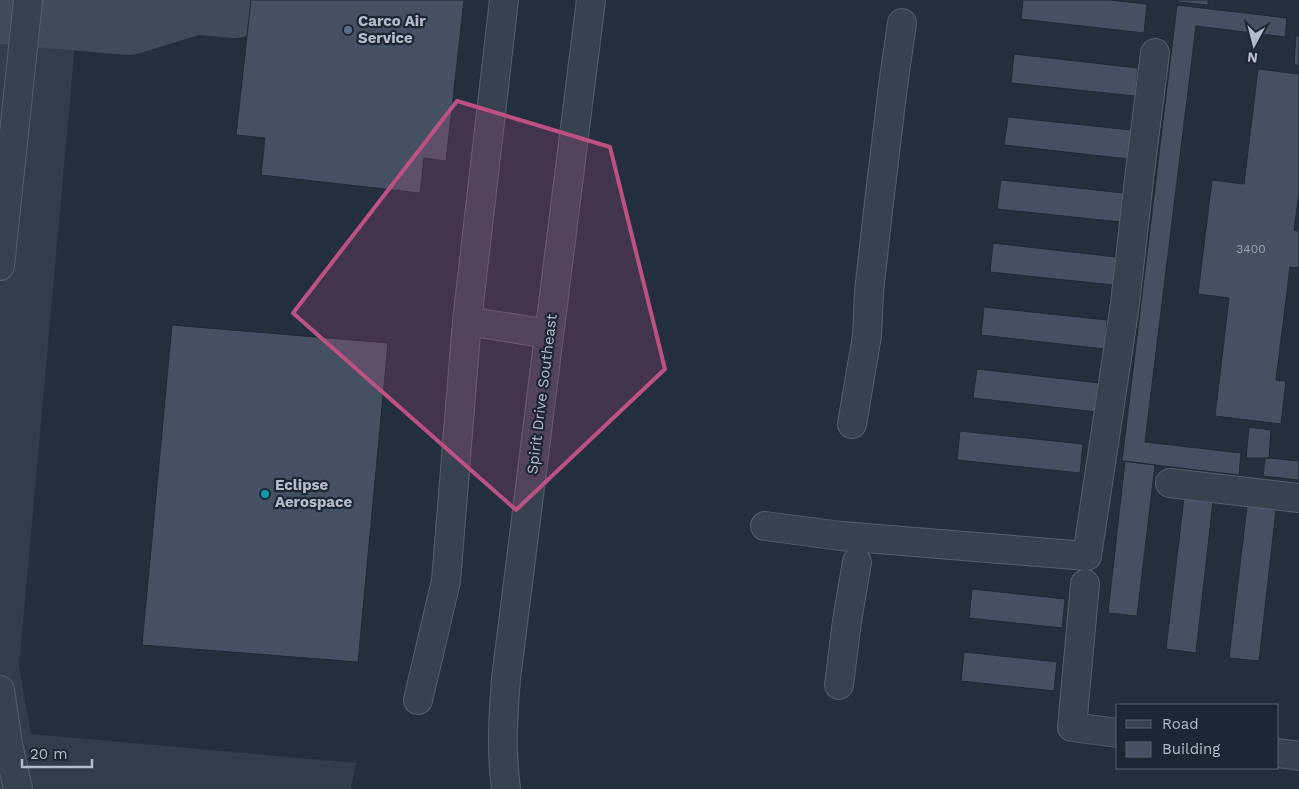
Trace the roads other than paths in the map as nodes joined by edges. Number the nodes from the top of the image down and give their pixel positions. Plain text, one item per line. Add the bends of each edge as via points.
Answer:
1 (28, 0) edge
2 (504, 0) edge
3 (591, 0) edge
4 (902, 23) dead end
5 (1155, 53) dead end
6 (0, 266) edge
7 (467, 321) junction
8 (549, 334) junction
9 (852, 424) dead end
10 (1170, 483) dead end
11 (1299, 498) edge
12 (766, 526) dead end
13 (857, 562) dead end
14 (1085, 584) dead end
15 (839, 685) dead end
16 (0, 690) edge
17 (418, 700) dead end
18 (1116, 734) edge
19 (18, 789) edge
20 (506, 789) edge

1 - 6 street
2 - 7 street
3 - 8 street, Spirit Drive Southeast
4 - 9 street via 892,86 867,336
5 - 12 street via 1125,304 1087,556 841,536
7 - 8 street
7 - 17 street via 446,581
8 - 20 street, Spirit Drive Southeast via 506,679 503,763
10 - 11 street
13 - 15 street
14 - 18 street via 1072,727
16 - 19 street

